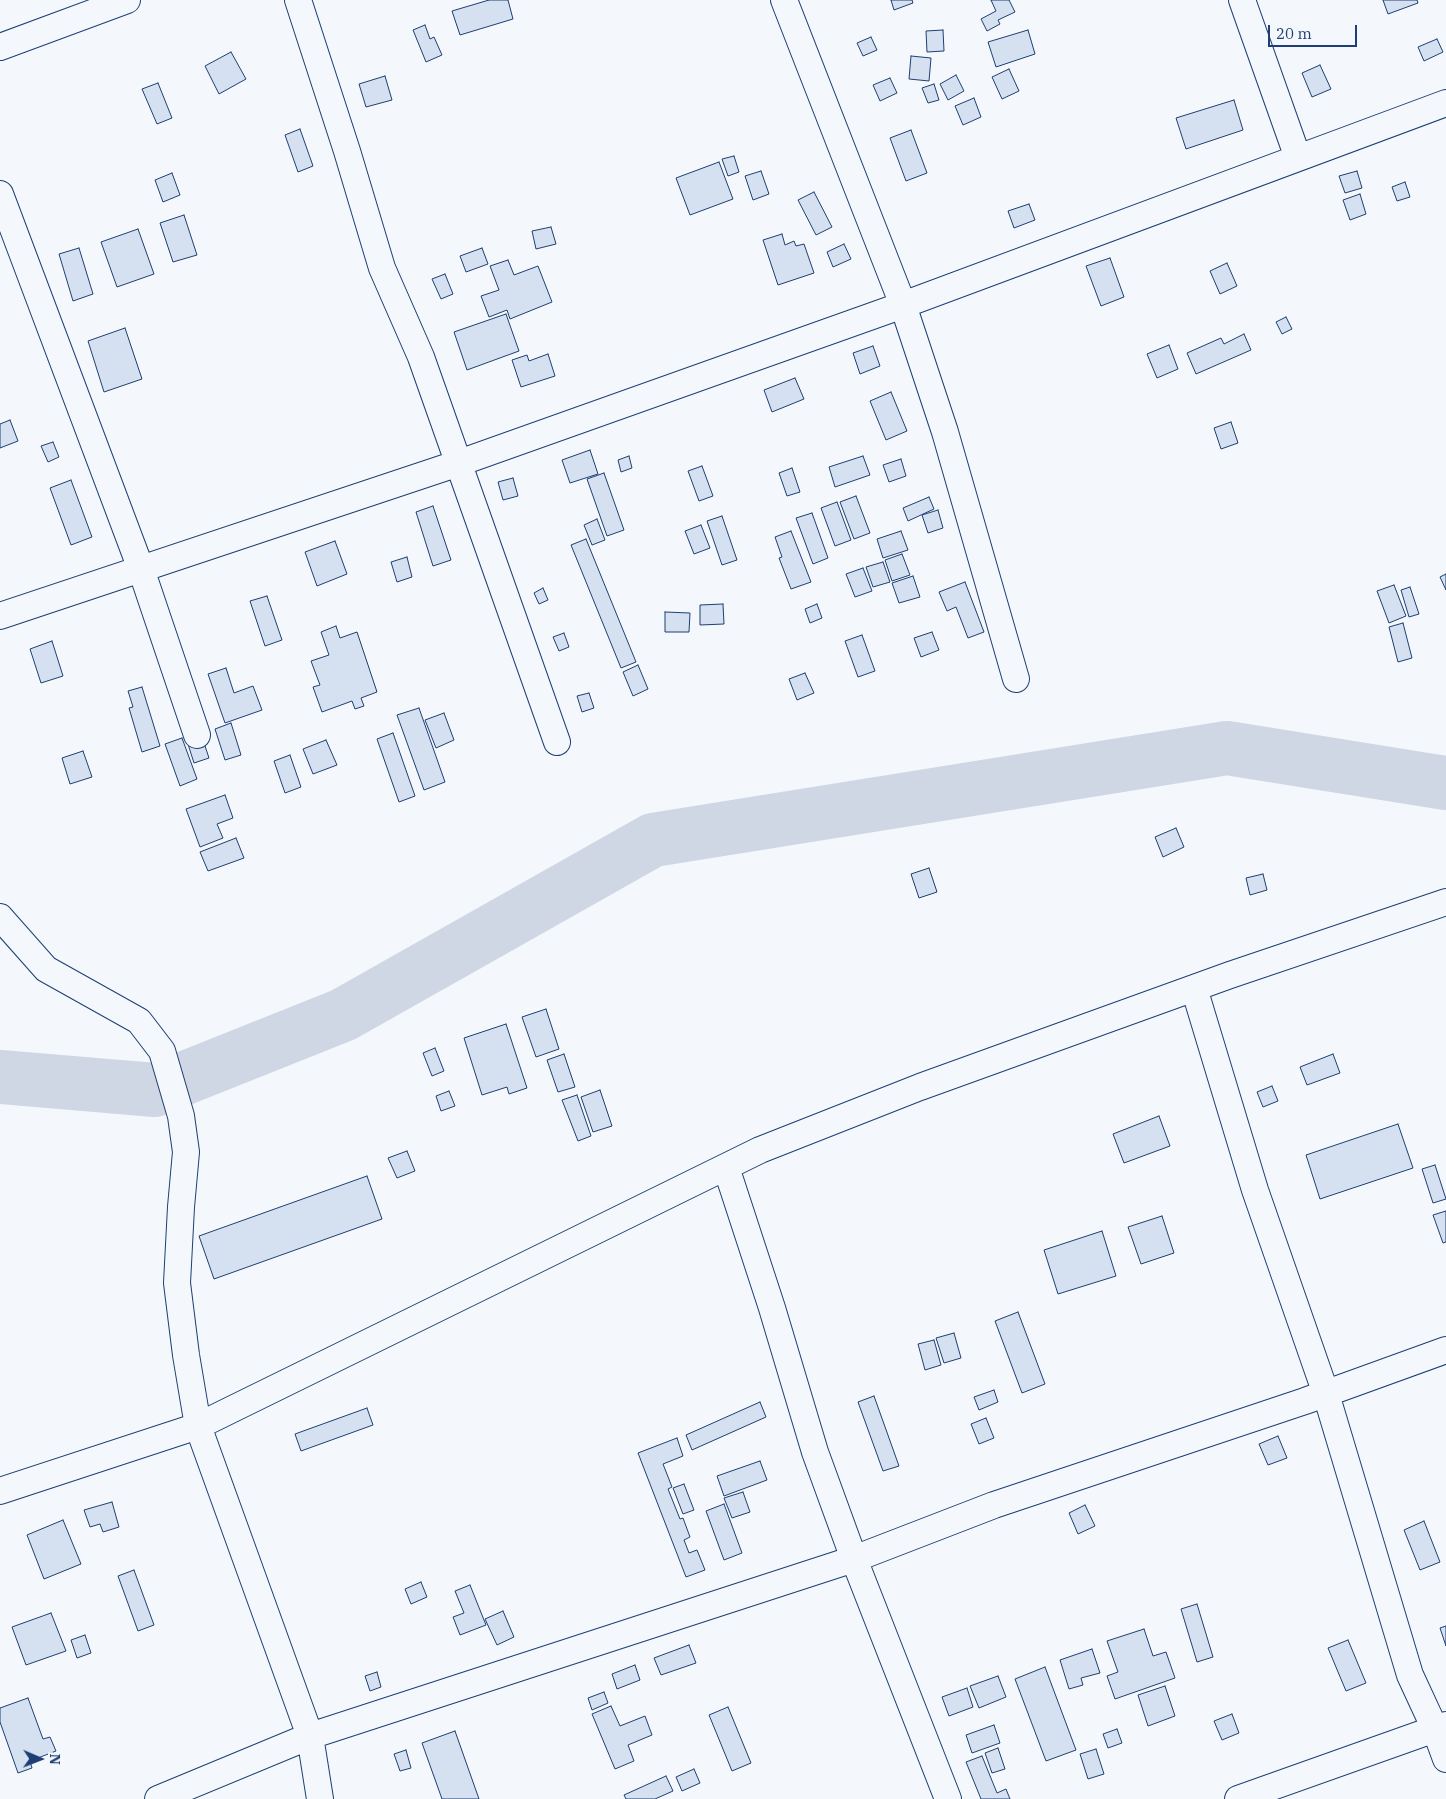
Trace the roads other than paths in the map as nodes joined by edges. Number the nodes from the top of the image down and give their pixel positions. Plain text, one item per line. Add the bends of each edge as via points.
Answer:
1 (127, 0) edge
2 (298, 0) edge
3 (784, 0) edge
4 (1242, 0) edge
5 (0, 46) edge
6 (1446, 102) edge
7 (1298, 158) junction
8 (0, 194) edge
9 (903, 305) junction
10 (459, 463) junction
11 (141, 569) junction
12 (0, 616) edge
13 (1016, 679) dead end
14 (197, 735) dead end
15 (557, 742) dead end
16 (1446, 902) edge
17 (0, 917) edge
18 (1194, 988) junction
19 (726, 1167) junction
20 (1446, 1350) edge
21 (1326, 1394) junction
22 (198, 1426) junction
23 (0, 1491) edge
24 (854, 1559) junction
25 (1441, 1727) edge
26 (310, 1736) junction
27 (1446, 1759) edge
28 (158, 1799) edge
29 (320, 1799) edge
30 (948, 1799) edge
31 (1238, 1799) edge

1 - 5 street
2 - 10 street via 382,268 421,357
3 - 9 street
4 - 7 street
6 - 7 street
7 - 9 street
8 - 11 street
9 - 10 street
9 - 13 street via 945,432
10 - 11 street
10 - 15 street
11 - 12 street
11 - 14 street
16 - 18 street
17 - 22 street via 46,970 139,1021 162,1051 181,1116 186,1152 177,1283
18 - 19 street via 920,1087 760,1150
18 - 21 street via 1254,1190
19 - 22 street
19 - 24 street via 815,1452
20 - 21 street
21 - 24 street via 994,1505
21 - 25 street via 1410,1675
22 - 23 street
22 - 26 street
24 - 26 street
24 - 30 street
25 - 27 street
25 - 31 street
26 - 28 street
26 - 29 street

